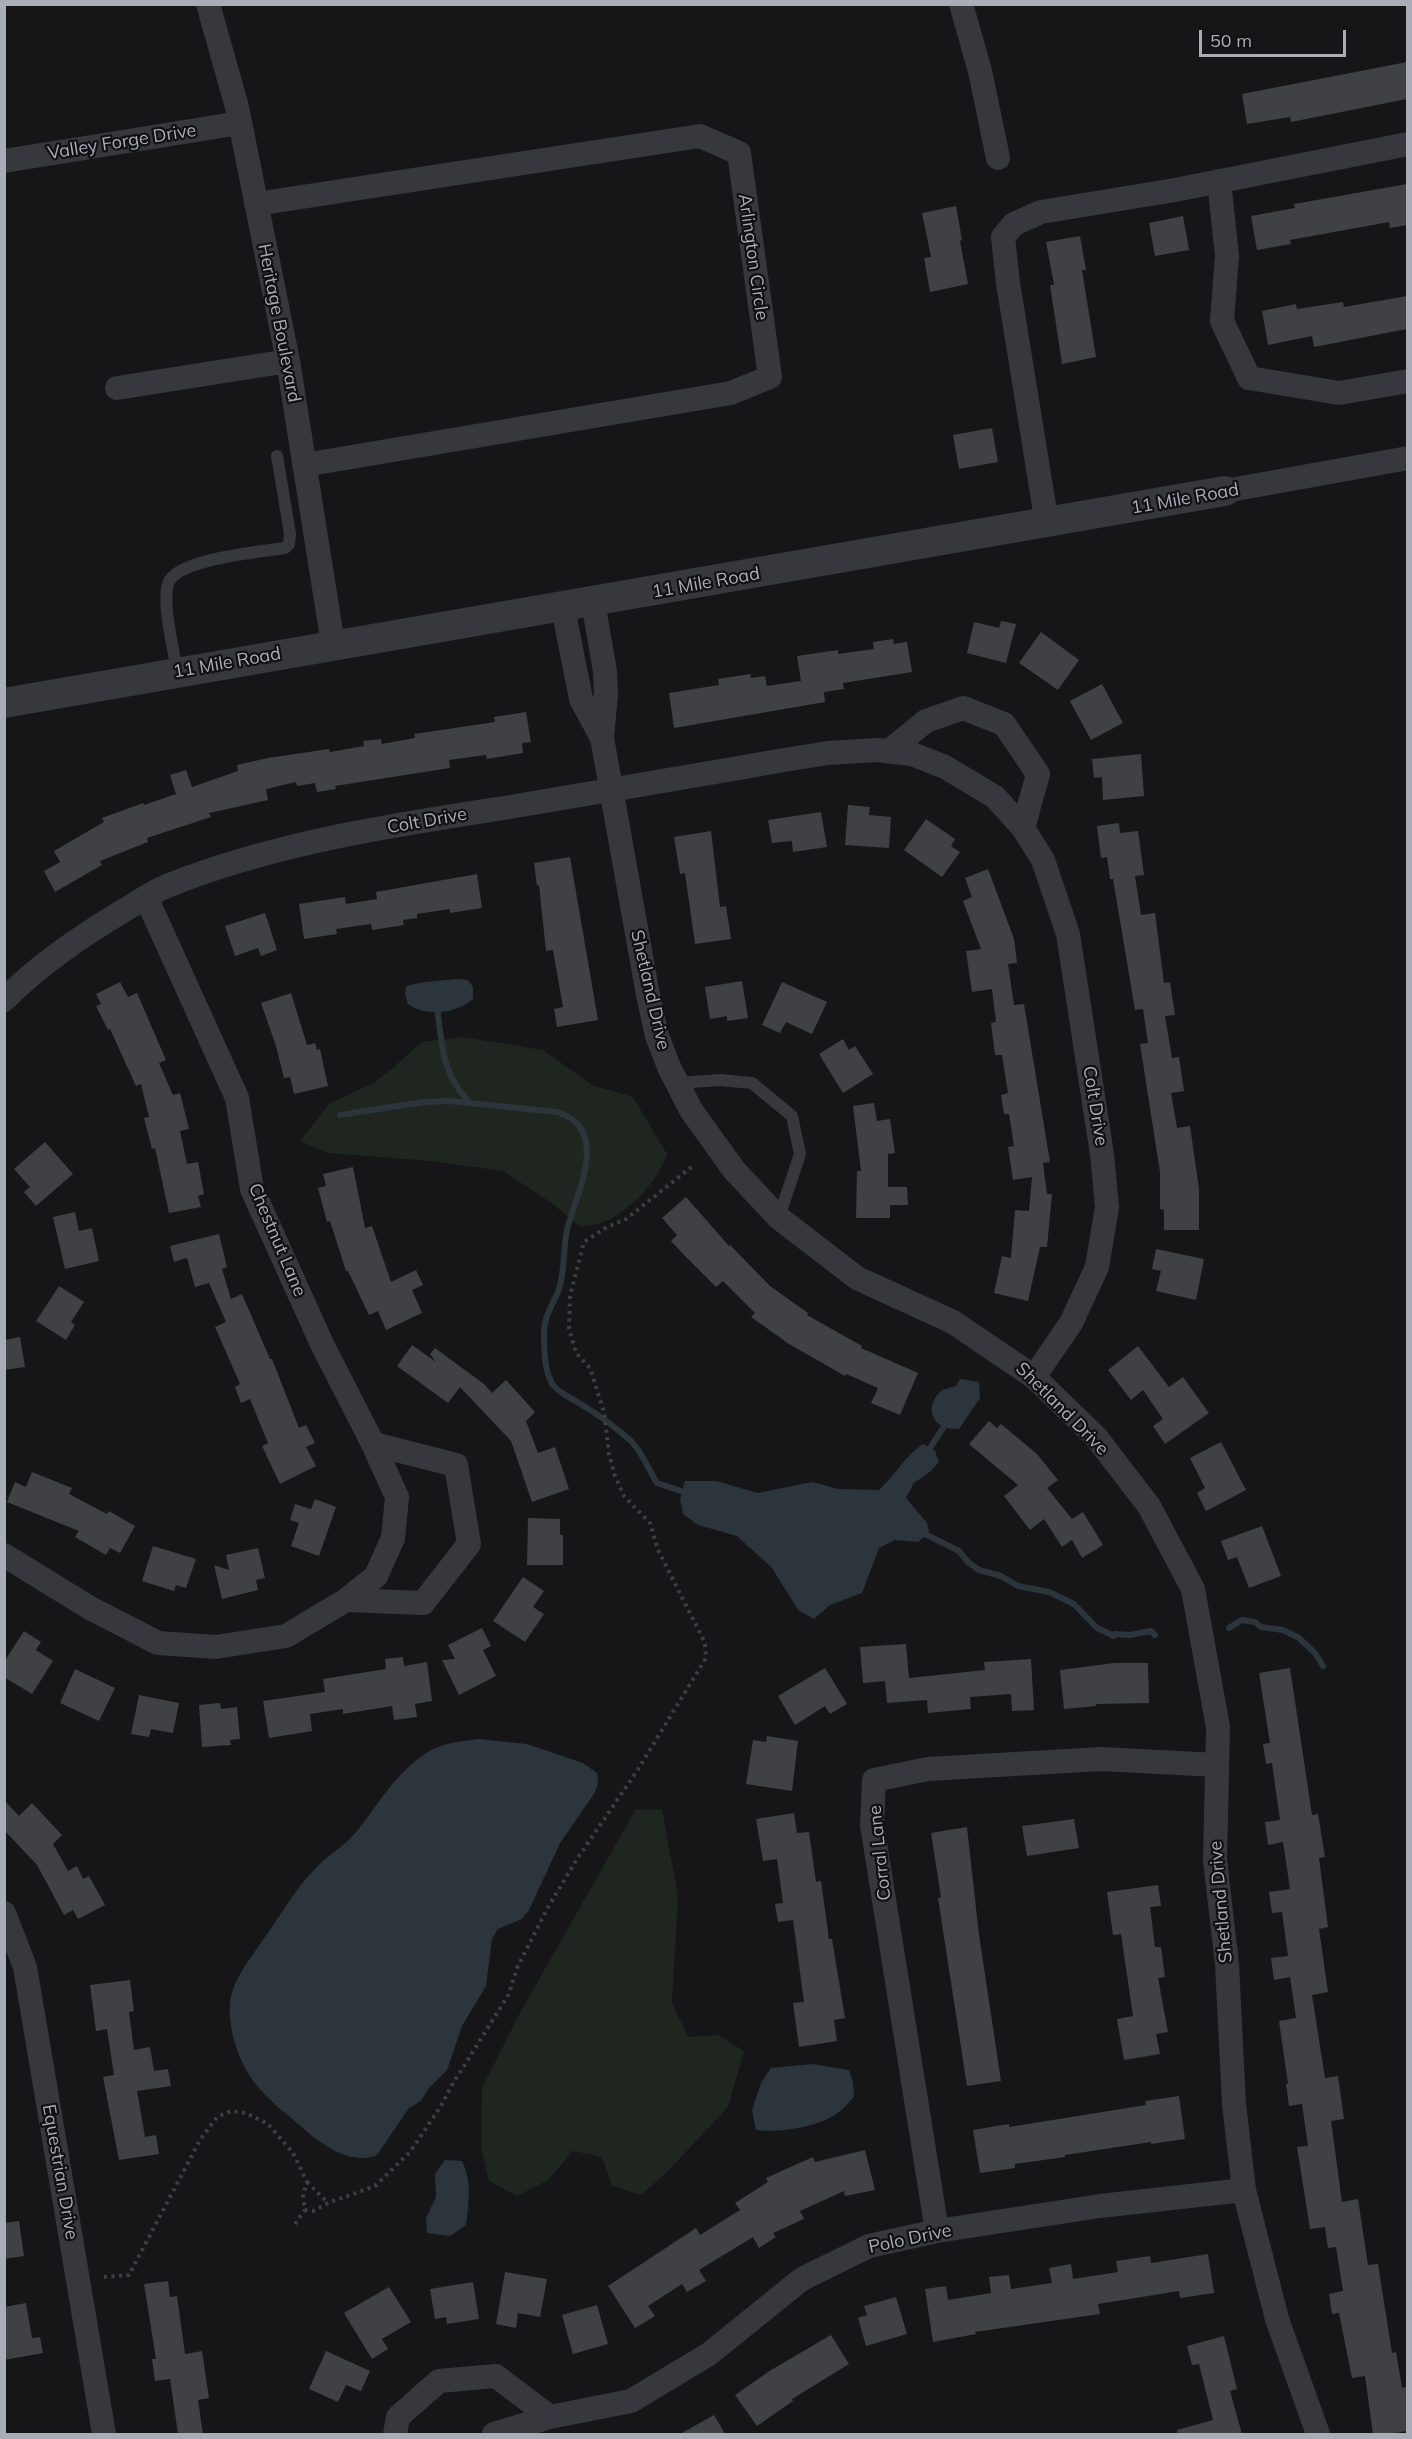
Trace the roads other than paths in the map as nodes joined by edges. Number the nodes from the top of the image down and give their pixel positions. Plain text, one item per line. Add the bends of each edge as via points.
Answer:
1 (208, 4) edge
2 (961, 4) edge
3 (240, 123) junction
4 (1407, 144) edge
5 (998, 158) dead end
6 (4, 161) edge
7 (1219, 181) junction
8 (256, 204) junction
9 (288, 361) junction
10 (1407, 381) edge
11 (117, 388) dead end
12 (277, 456) dead end
13 (1407, 458) edge
14 (304, 465) junction
15 (1225, 491) joint
16 (1047, 524) junction
17 (593, 602) junction
18 (563, 608) junction
19 (333, 644) junction
20 (177, 672) junction
21 (4, 703) edge
22 (602, 738) junction
23 (889, 751) junction
24 (610, 791) junction
25 (1023, 828) junction
26 (146, 897) junction
27 (4, 1000) edge
28 (677, 1083) junction
29 (779, 1217) junction
30 (1034, 1377) junction
31 (373, 1444) junction
32 (4, 1555) edge
33 (346, 1600) junction
34 (1217, 1765) junction
35 (4, 1913) edge
36 (1244, 2190) junction
37 (937, 2231) junction
38 (550, 2417) junction
39 (104, 2434) edge
40 (396, 2434) edge
41 (494, 2434) edge
42 (1318, 2434) edge

1 - 3 street, Heritage Boulevard
2 - 5 street via 980,70
3 - 6 street, Valley Forge Drive
3 - 8 street, Heritage Boulevard
4 - 7 street
7 - 10 street via 1227,256 1222,321 1249,378 1339,393
7 - 16 street via 1041,212 1014,224 1003,237
8 - 9 street, Heritage Boulevard
8 - 14 street, Arlington Circle via 700,136 739,153 770,377 732,393
9 - 11 street
9 - 14 street, Heritage Boulevard
12 - 20 lane via 289,544 285,548 188,566 172,575 167,601
13 - 15 street, 11 Mile Road
14 - 19 street, Heritage Boulevard
15 - 16 street, 11 Mile Road
16 - 17 street, 11 Mile Road
17 - 18 street, 11 Mile Road
17 - 22 street, Shetland Drive via 606,694
18 - 19 street, 11 Mile Road
18 - 22 street, Shetland Drive via 581,699
19 - 20 street, 11 Mile Road
20 - 21 street, 11 Mile Road
22 - 24 street, Shetland Drive
23 - 24 street, Colt Drive via 828,753
23 - 25 street, Colt Drive via 912,754 945,767 995,797
23 - 25 street via 926,721 963,708 1004,724 1038,774
24 - 26 street, Colt Drive via 321,840 234,862
24 - 28 street, Shetland Drive via 657,1036
25 - 30 street, Colt Drive via 1043,860 1068,934 1107,1207 1096,1267 1071,1323
26 - 27 street, Colt Drive via 73,941
26 - 31 street, Chestnut Lane via 237,1098 252,1189 322,1344
28 - 29 street, Shetland Drive via 691,1110 734,1170
28 - 29 lane via 752,1083 792,1116 800,1154
29 - 30 street, Shetland Drive via 857,1278 952,1322
30 - 34 street, Shetland Drive via 1095,1437 1149,1506 1193,1589 1218,1727
31 - 33 street, Chestnut Lane via 397,1497 393,1538 376,1576
31 - 33 street via 456,1465 469,1544 423,1603
32 - 33 street, Chestnut Lane via 90,1608 158,1643 216,1647 286,1636
34 - 36 street, Shetland Drive via 1215,1860
34 - 37 street, Corral Lane via 1101,1759 928,1769 874,1780 872,1825
35 - 39 street, Equestrian Drive via 26,1968
36 - 37 street, Polo Drive via 1100,2206
36 - 42 street, Shetland Drive via 1277,2319
37 - 38 street, Polo Drive via 868,2246 802,2279 709,2354 631,2401
38 - 40 street via 496,2376 439,2381 398,2417
38 - 41 street, Polo Drive

